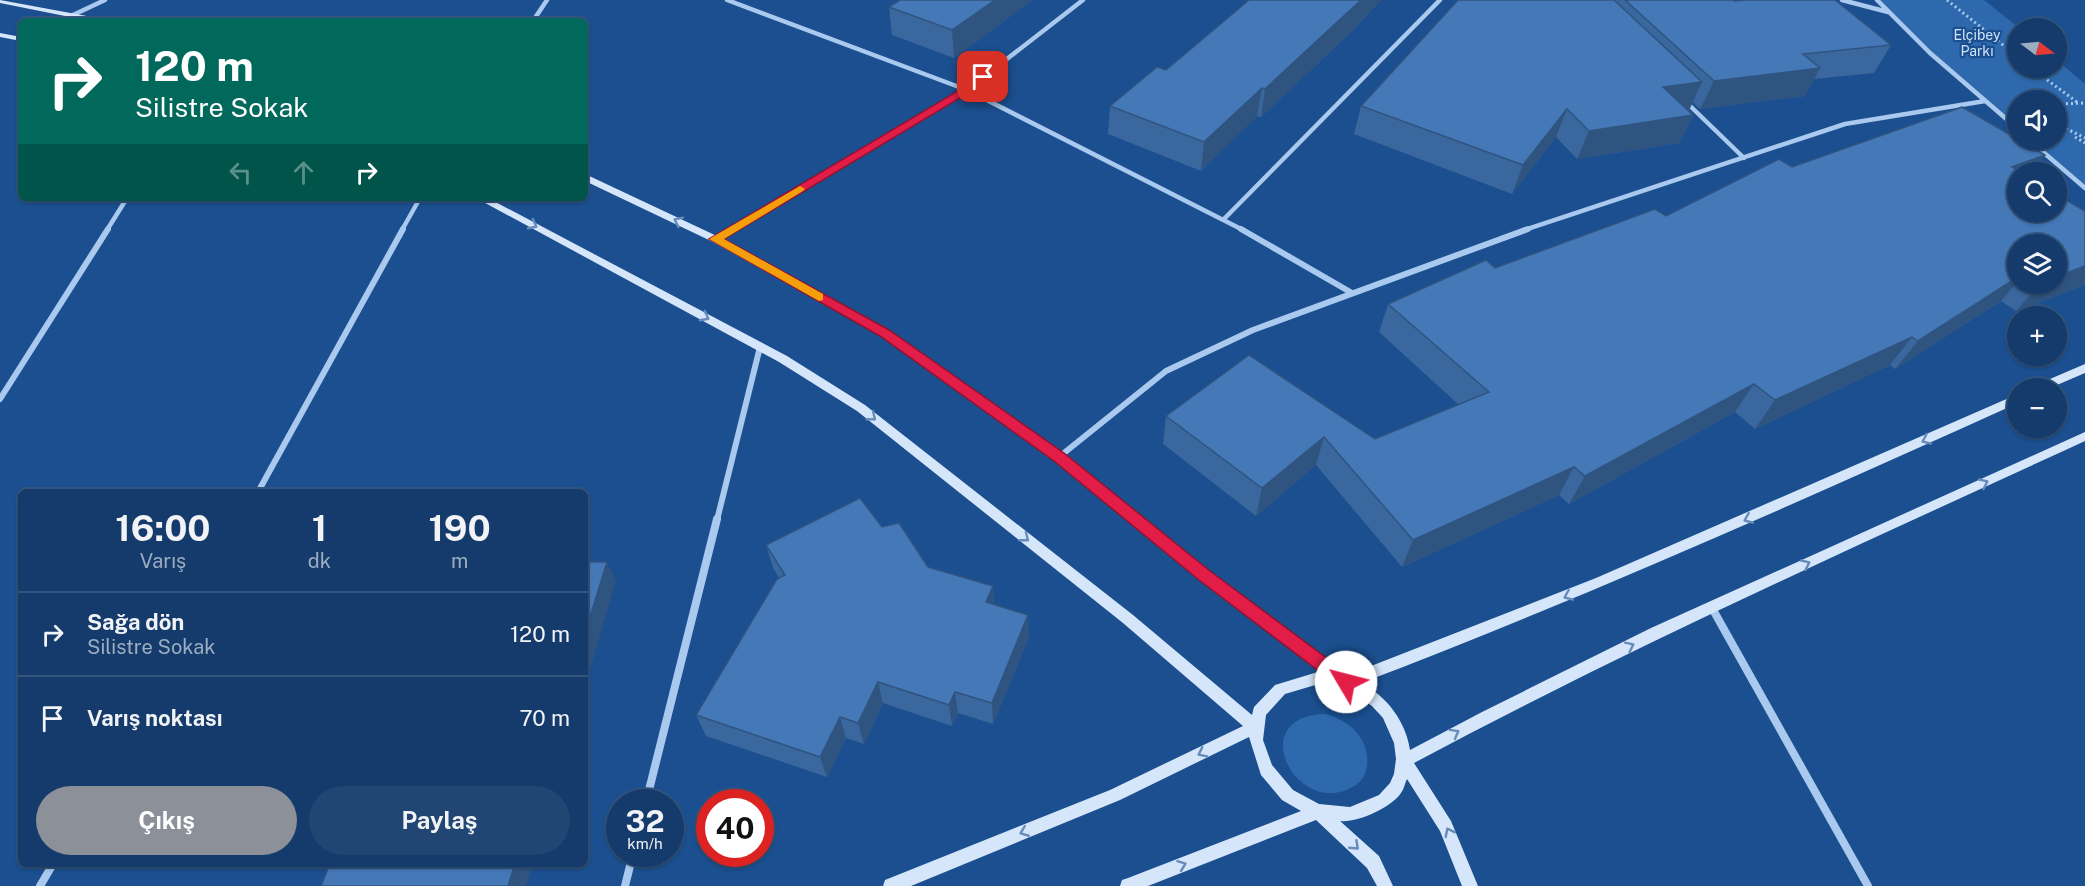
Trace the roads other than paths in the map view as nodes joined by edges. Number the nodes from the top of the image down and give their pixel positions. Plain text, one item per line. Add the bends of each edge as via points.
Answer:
1 (105, 0) edge
2 (547, 0) edge
3 (727, 0) edge
4 (747, 0) edge
5 (1083, 0) edge
6 (1440, 0) edge
7 (1842, 0) edge
8 (1877, 0) edge
9 (0, 1) edge
10 (740, 4) junction
11 (1890, 13) junction
12 (73, 15) junction
13 (88, 18) edge
14 (535, 18) edge
15 (0, 35) edge
16 (18, 38) edge
17 (967, 90) junction
18 (1684, 100) edge
19 (1985, 101) junction
20 (2007, 120) edge
21 (2041, 150) edge
22 (1744, 158) junction
23 (588, 178) edge
24 (2085, 188) edge
25 (125, 201) edge
26 (418, 201) edge
27 (487, 201) edge
28 (1224, 219) junction
29 (715, 239) junction
30 (1352, 293) junction
31 (760, 347) junction
32 (2085, 368) edge
33 (2062, 378) edge
34 (0, 399) edge
35 (2007, 403) edge
36 (2085, 436) edge
37 (1059, 457) junction
38 (260, 489) edge
39 (1711, 607) junction
40 (1346, 682) junction
41 (1255, 727) junction
42 (1404, 761) junction
43 (649, 789) edge
44 (1318, 812) junction
45 (50, 867) edge
46 (630, 867) edge
47 (40, 886) edge
48 (625, 886) edge
49 (891, 886) edge
50 (1128, 886) edge
51 (1385, 886) edge
52 (1470, 886) edge
53 (1868, 886) edge

1 - 12 street
2 - 14 street
3 - 10 street
4 - 10 street
5 - 17 street
6 - 28 street
7 - 11 street
8 - 11 street
9 - 12 street
10 - 17 street
11 - 19 street
12 - 13 street
15 - 16 street
17 - 28 street
17 - 29 street
18 - 22 street
19 - 20 street
19 - 22 street via 1845,124
21 - 24 street
22 - 30 street via 1476,246
29 -> 23 street
25 - 34 street
26 - 38 street
27 -> 31 street
28 - 30 street
29 - 37 street via 885,333
30 - 37 street via 1253,330 1166,371
31 -> 41 street via 861,408 1128,619
31 - 43 street
32 - 33 street
35 -> 40 street via 1487,630
39 -> 36 street
37 - 40 street via 1204,576
42 -> 39 street via 1500,708
39 - 53 street
40 - 41 street via 1322,677 1297,680 1277,690 1263,706
40 - 42 street via 1382,705 1395,722
41 - 44 street via 1263,768 1276,786 1296,802
41 -> 49 street via 1115,795
42 - 44 street via 1399,782 1386,799 1367,811
52 -> 42 street via 1446,826
50 -> 44 street
44 -> 51 street via 1373,861
45 - 47 street
46 - 48 street

